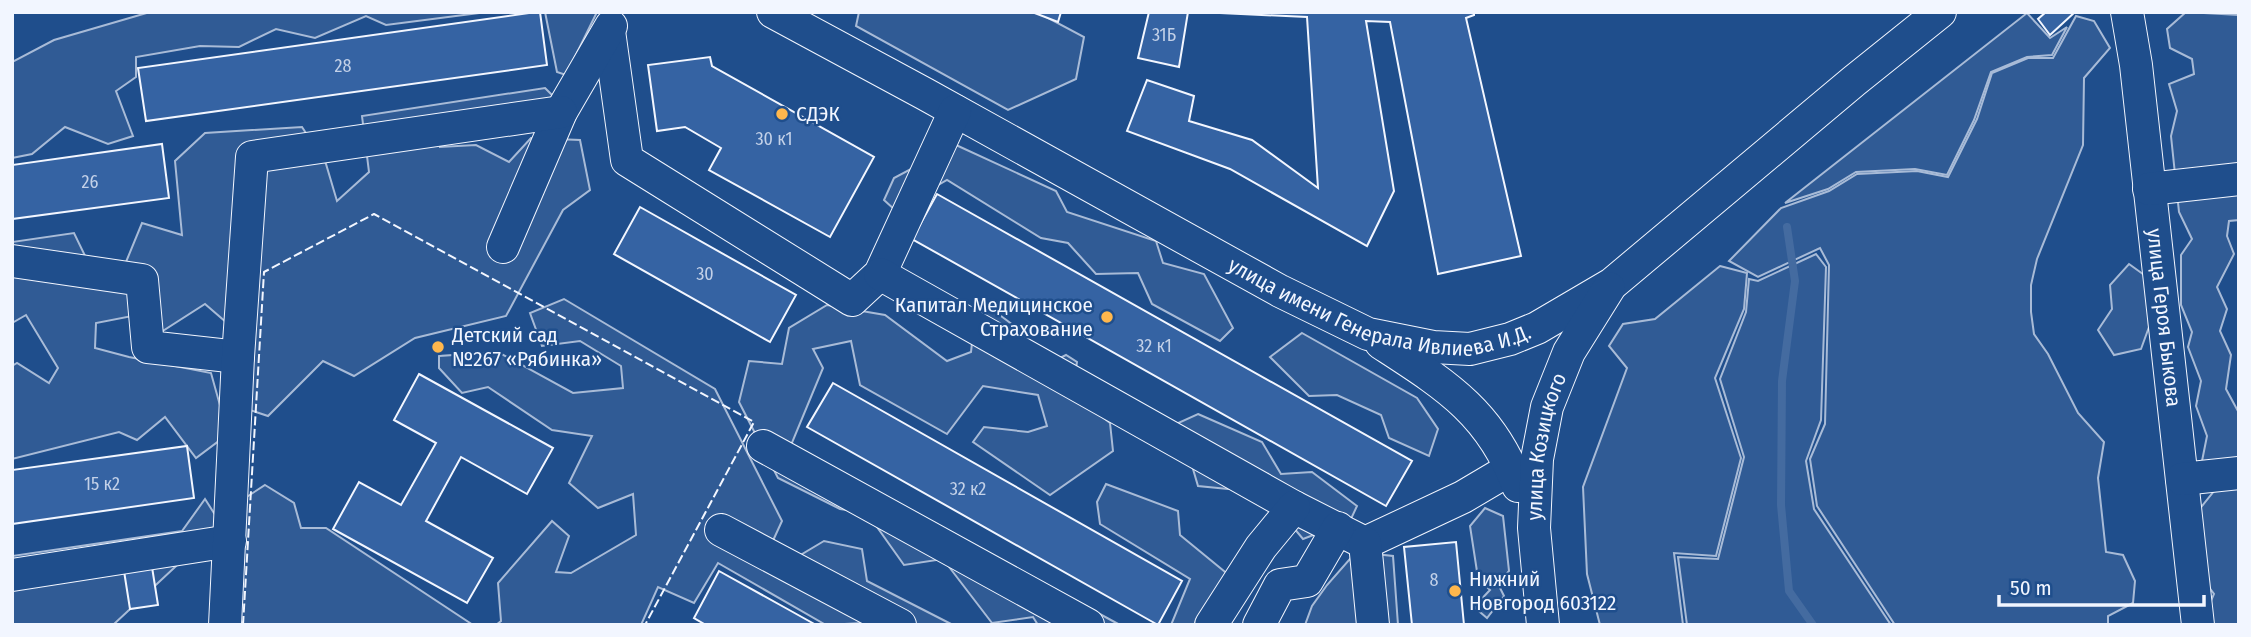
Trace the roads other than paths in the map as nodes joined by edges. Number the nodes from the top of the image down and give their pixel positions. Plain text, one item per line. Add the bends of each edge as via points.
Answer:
1 (773, 12) edge
2 (1940, 12) edge
3 (2127, 12) edge
4 (614, 22) edge
5 (955, 111) junction
6 (561, 112) junction
7 (2239, 179) edge
8 (2149, 189) junction
9 (503, 247) dead end
10 (12, 261) edge
11 (880, 274) junction
12 (1612, 284) junction
13 (1368, 334) junction
14 (238, 357) junction
15 (763, 446) dead end
16 (1512, 468) junction
17 (2239, 473) edge
18 (2182, 479) junction
19 (1294, 507) junction
20 (1338, 527) junction
21 (1534, 528) junction
22 (721, 530) dead end
23 (230, 541) junction
24 (1365, 543) junction
25 (12, 575) edge
26 (225, 625) edge
27 (900, 625) edge
28 (1088, 625) edge
29 (1211, 625) edge
30 (1259, 625) edge
31 (1373, 625) edge
32 (1543, 625) edge
33 (2198, 625) edge

1 - 5 street, улица имени Генерала Ивлиева И.Д.
2 - 12 street, улица имени Генерала Ивлиева И.Д.
3 - 8 street, улица Героя Быкова
4 - 6 street
4 - 11 street via 627,160 852,300
5 - 11 street
5 - 13 street, улица имени Генерала Ивлиева И.Д. via 1280,291
6 - 9 street
6 - 14 street via 252,157
7 - 8 street
8 - 18 street, улица Героя Быкова
10 - 14 street via 142,280 148,346
11 - 19 street
12 - 13 street, улица имени Генерала Ивлиева И.Д. via 1537,328 1470,349
12 - 21 street, улица Козицкого via 1569,352 1547,407 1537,459
13 - 16 street via 1467,404 1491,431
14 - 23 street
15 - 28 street
16 - 21 street
16 - 24 street via 1463,497
17 - 18 street
18 - 33 street, улица Героя Быкова
19 - 20 street
19 - 29 street via 1261,547
20 - 24 street
20 - 30 street via 1307,581 1280,585
21 - 32 street, улица Козицкого
22 - 27 street
23 - 25 street
23 - 26 street
24 - 31 street

